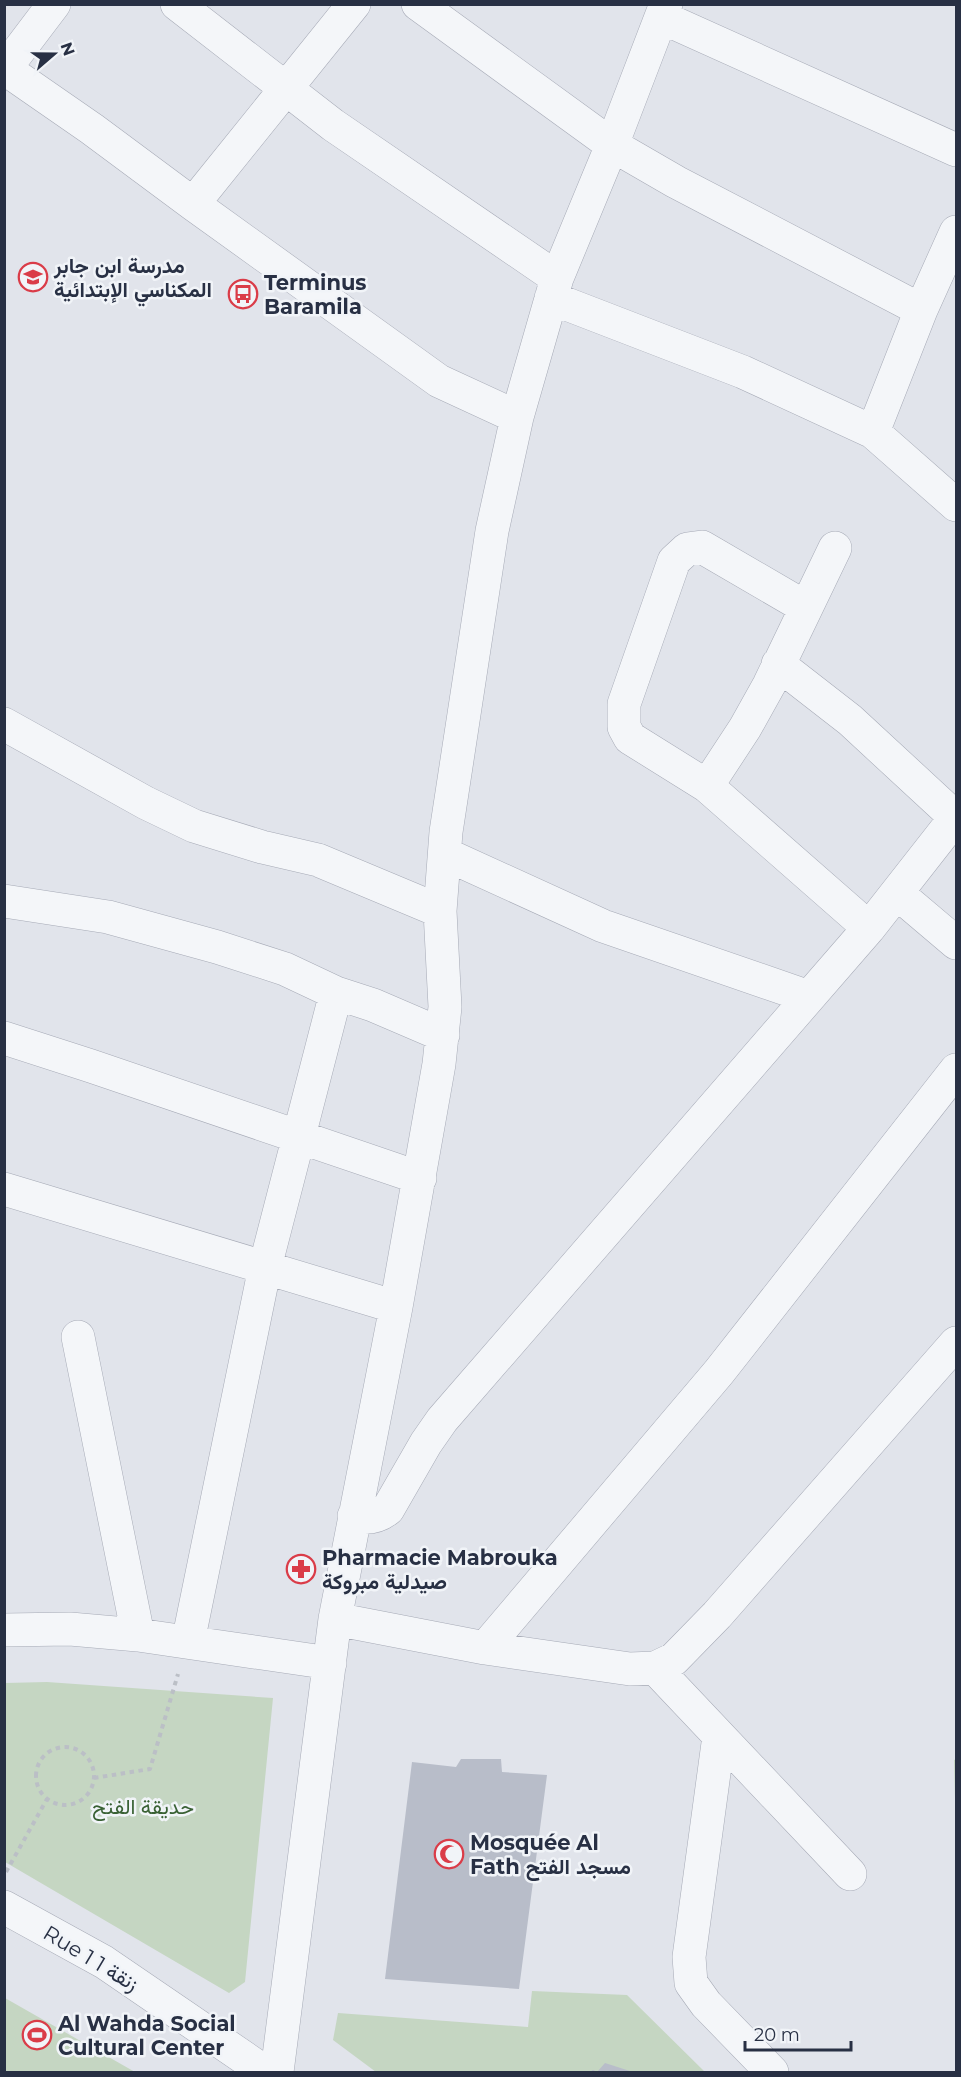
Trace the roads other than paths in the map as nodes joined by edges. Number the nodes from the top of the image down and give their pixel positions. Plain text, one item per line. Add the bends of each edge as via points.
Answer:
1 (54, 4) edge
2 (177, 4) edge
3 (354, 4) edge
4 (418, 4) edge
5 (664, 11) edge
6 (5, 69) edge
7 (285, 88) junction
8 (612, 146) junction
9 (957, 150) edge
10 (193, 204) junction
11 (957, 232) edge
12 (554, 288) junction
13 (921, 310) junction
14 (517, 417) junction
15 (873, 432) junction
16 (957, 505) edge
17 (835, 548) dead end
18 (805, 607) junction
19 (778, 664) junction
20 (4, 724) edge
21 (707, 786) junction
22 (956, 818) edge
23 (445, 854) junction
24 (897, 893) junction
25 (4, 901) edge
26 (440, 911) junction
27 (869, 928) junction
28 (957, 943) edge
29 (336, 993) junction
30 (809, 997) junction
31 (443, 1035) junction
32 (4, 1038) edge
33 (957, 1070) edge
34 (298, 1136) junction
35 (420, 1178) junction
36 (4, 1189) edge
37 (265, 1267) junction
38 (396, 1307) junction
39 (78, 1337) dead end
40 (957, 1343) edge
41 (354, 1516) junction
42 (335, 1620) junction
43 (4, 1629) edge
44 (138, 1635) junction
45 (188, 1642) junction
46 (485, 1648) junction
47 (330, 1663) junction
48 (655, 1668) junction
49 (719, 1736) junction
50 (850, 1874) dead end
51 (4, 1907) edge
52 (265, 2073) edge
53 (278, 2073) edge
54 (772, 2073) edge

1 - 6 street
2 - 7 street
3 - 7 street
4 - 8 street
5 - 8 street
5 - 9 street
6 - 10 street
7 - 10 street
7 - 12 street
8 - 12 street
8 - 13 street
10 - 14 street via 439,381
11 - 13 street
12 - 14 street
12 - 15 street
13 - 15 street
14 - 23 street via 492,531
15 - 16 street
17 - 18 street
18 - 19 street
18 - 21 street via 702,547 687,549 674,561 624,704 624,727 630,738
19 - 21 street via 745,728
19 - 22 street via 850,720
20 - 26 street via 194,826 318,860
21 - 27 street
22 - 24 street
23 - 26 street
23 - 30 street via 603,926
24 - 27 street
24 - 28 street
25 - 29 street via 108,917 151,928 285,969
26 - 31 street
27 - 30 street
29 - 31 street
29 - 34 street
30 - 41 street via 442,1420 388,1509 380,1516
31 - 35 street
32 - 34 street
33 - 46 street via 719,1372
34 - 35 street
34 - 37 street
35 - 38 street
36 - 37 street
37 - 38 street
37 - 45 street
38 - 41 street
39 - 44 street
40 - 48 street via 717,1615 674,1659
41 - 42 street
42 - 46 street
42 - 47 street
43 - 44 street
44 - 45 street
45 - 47 street
46 - 48 street via 630,1669
47 - 53 street
48 - 49 street
49 - 50 street
49 - 54 street via 689,1957 691,1983
51 - 52 street, Rue 1 زنقة 1 via 104,1962

